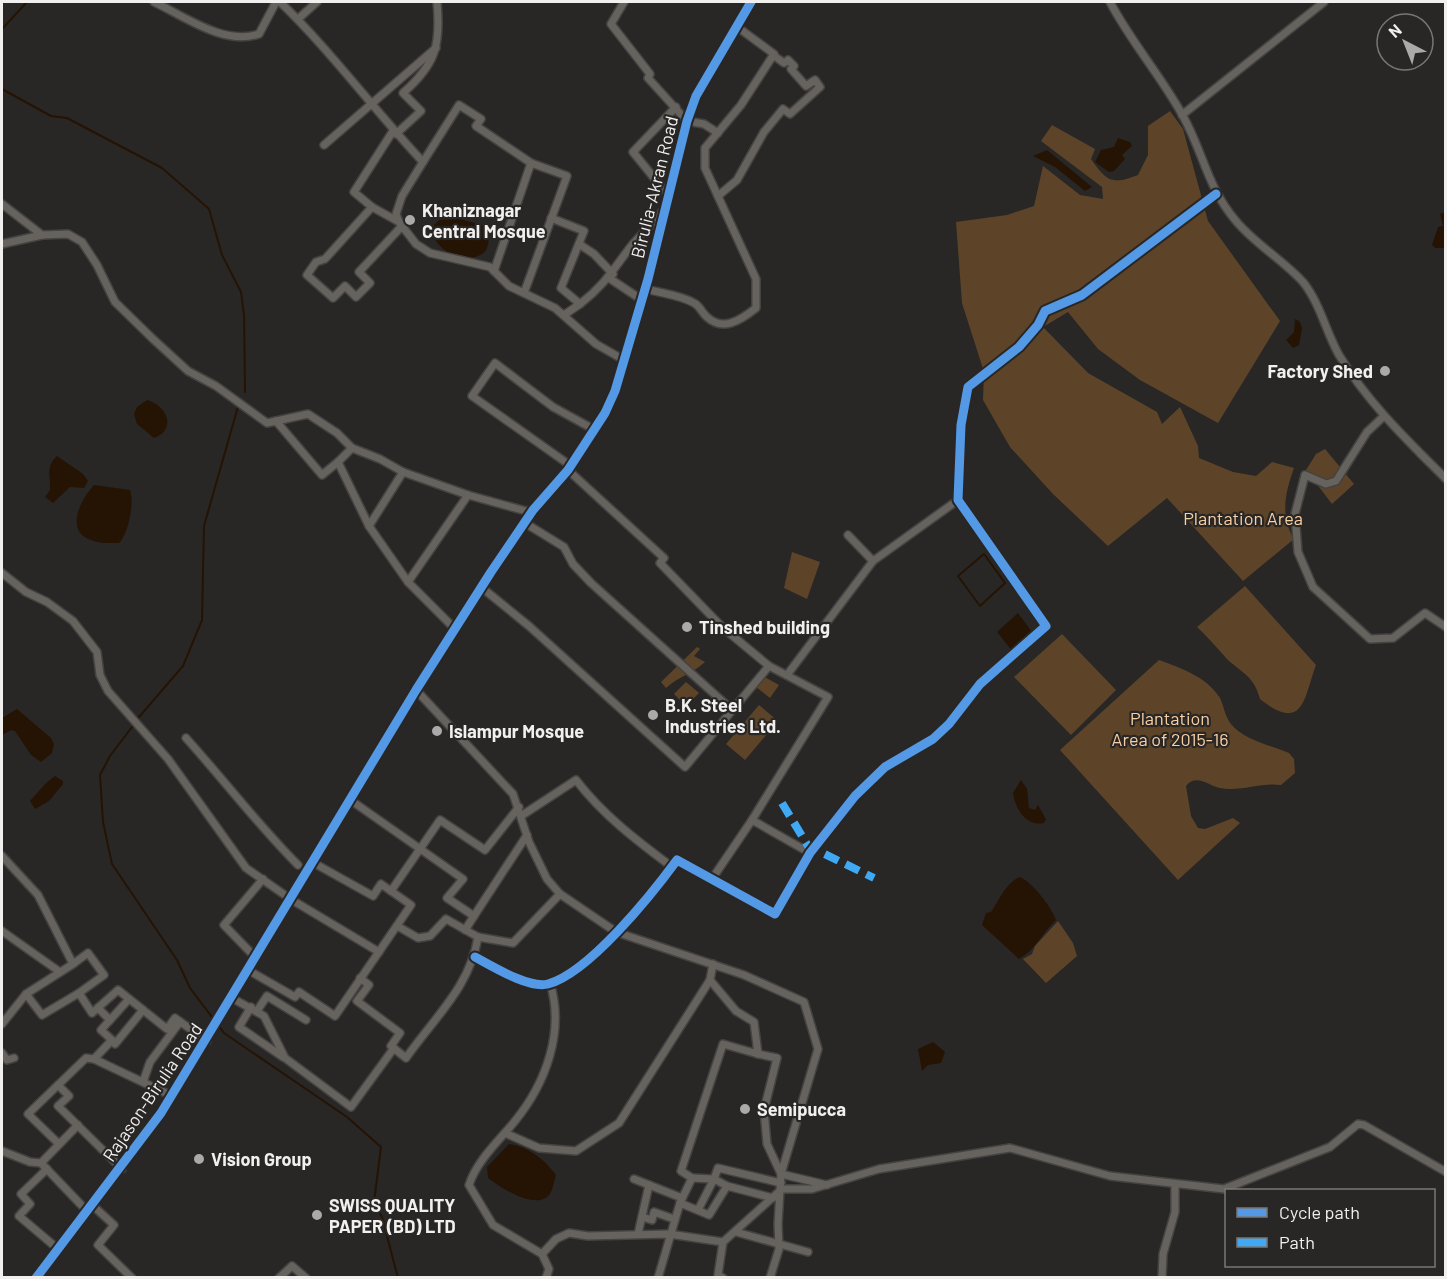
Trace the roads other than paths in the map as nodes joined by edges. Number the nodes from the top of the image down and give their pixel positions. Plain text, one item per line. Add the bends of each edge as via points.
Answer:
1 (278, 2) edge
2 (316, 2) edge
3 (437, 2) edge
4 (624, 2) edge
5 (751, 2) edge
6 (1110, 2) edge
7 (1324, 2) edge
8 (160, 3) edge
9 (298, 19) junction
10 (736, 26) junction
11 (436, 48) junction
12 (773, 55) junction
13 (370, 105) junction
14 (676, 107) junction
15 (1182, 115) junction
16 (687, 121) junction
17 (395, 133) junction
18 (717, 133) junction
19 (324, 145) dead end
20 (423, 162) junction
21 (531, 164) junction
22 (1216, 194) junction
23 (668, 195) junction
24 (718, 196) junction
25 (2, 204) edge
26 (665, 206) junction
27 (372, 207) junction
28 (551, 218) junction
29 (400, 224) junction
30 (42, 235) junction
31 (2, 244) edge
32 (579, 244) junction
33 (623, 258) junction
34 (605, 264) junction
35 (494, 271) junction
36 (611, 276) junction
37 (645, 289) junction
38 (524, 293) junction
39 (642, 300) junction
40 (580, 304) junction
41 (564, 315) junction
42 (624, 360) junction
43 (1384, 416) junction
44 (276, 421) junction
45 (596, 430) junction
46 (352, 448) junction
47 (338, 462) junction
48 (569, 468) junction
49 (402, 472) junction
50 (1446, 479) edge
51 (468, 495) junction
52 (958, 501) junction
53 (534, 510) junction
54 (525, 523) junction
55 (369, 526) junction
56 (848, 535) dead end
57 (873, 561) junction
58 (2, 573) edge
59 (408, 582) junction
60 (481, 587) junction
61 (1446, 627) edge
62 (455, 630) junction
63 (769, 666) junction
64 (787, 675) junction
65 (416, 690) junction
66 (731, 709) junction
67 (186, 738) dead end
68 (349, 799) junction
69 (519, 807) junction
70 (521, 816) junction
71 (752, 820) junction
72 (527, 835) junction
73 (421, 847) junction
74 (810, 853) junction
75 (2, 856) edge
76 (312, 862) junction
77 (298, 866) dead end
78 (672, 867) junction
79 (263, 879) junction
80 (712, 879) junction
81 (391, 891) junction
82 (560, 894) junction
83 (292, 900) junction
84 (474, 916) junction
85 (399, 927) junction
86 (465, 930) junction
87 (2, 931) edge
88 (616, 932) junction
89 (478, 937) junction
90 (379, 952) junction
91 (475, 957) junction
92 (256, 958) junction
93 (73, 964) junction
94 (713, 964) junction
95 (248, 970) junction
96 (60, 972) junction
97 (360, 978) junction
98 (710, 980) junction
99 (550, 983) junction
100 (78, 993) junction
101 (26, 994) junction
102 (232, 998) junction
103 (129, 999) junction
104 (98, 1008) junction
105 (254, 1009) junction
106 (143, 1010) junction
107 (110, 1020) junction
108 (306, 1020) dead end
109 (180, 1022) junction
110 (2, 1024) edge
111 (112, 1040) junction
112 (207, 1041) junction
113 (394, 1048) junction
114 (2, 1053) edge
115 (758, 1054) junction
116 (14, 1058) dead end
117 (285, 1058) junction
118 (94, 1059) junction
119 (143, 1083) junction
120 (58, 1084) junction
121 (172, 1096) junction
122 (78, 1125) junction
123 (505, 1133) junction
124 (59, 1144) junction
125 (2, 1151) edge
126 (41, 1163) junction
127 (47, 1169) junction
128 (122, 1169) junction
129 (1446, 1172) edge
130 (781, 1174) junction
131 (692, 1178) junction
132 (634, 1179) dead end
133 (714, 1179) junction
134 (1175, 1184) junction
135 (648, 1185) junction
136 (827, 1185) junction
137 (727, 1186) junction
138 (782, 1186) junction
139 (773, 1198) junction
140 (681, 1200) junction
141 (89, 1208) junction
142 (698, 1210) junction
143 (642, 1217) junction
144 (674, 1220) junction
145 (736, 1232) junction
146 (638, 1234) junction
147 (669, 1234) junction
148 (723, 1242) junction
149 (779, 1244) junction
150 (57, 1249) junction
151 (808, 1252) dead end
152 (542, 1254) junction
153 (719, 1277) edge
154 (36, 1278) edge
155 (132, 1278) edge
156 (279, 1278) edge
157 (306, 1278) edge
158 (546, 1278) edge
159 (657, 1278) edge
160 (770, 1278) edge
161 (1162, 1278) edge

1 - 8 street via 259,34 245,39 199,24
1 - 9 street
2 - 9 street
3 - 11 street
4 - 14 street via 611,24 650,74 648,78
5 - 10 street, Birulia-Akran Road
6 - 15 street
7 - 15 street
9 - 13 street
10 - 12 street
10 - 16 street, Birulia-Akran Road via 696,96
11 - 13 street
11 - 17 street via 420,78 403,93 421,111
12 - 18 street via 741,105
12 - 24 street via 784,63 788,60 806,86 815,80 820,87 790,114 783,109 764,132 737,180
13 - 17 street
13 - 19 street
14 - 16 street
14 - 23 street via 633,152
15 - 22 street
16 - 18 street via 704,124
16 - 23 street, Birulia-Akran Road
17 - 20 street
17 - 27 street via 354,192
18 - 24 street via 705,148 705,168
20 - 21 street via 459,105 481,119 476,126
20 - 29 street via 402,196 396,214
21 - 28 street via 567,176
21 - 35 street
22 - 43 street via 1236,221 1303,283 1339,355
22 - 52 street via 1082,295 1045,311 1018,347 968,387 961,426
23 - 26 street, Birulia-Akran Road
24 - 37 street via 756,279 756,308 728,325 713,322 697,304
25 - 30 street
26 - 33 street
26 - 37 street, Birulia-Akran Road
27 - 29 street
27 - 29 street via 325,259 316,261 307,275 333,298 345,286 356,297 370,283 359,272
28 - 32 street via 584,231
28 - 38 street
29 - 35 street via 416,244 430,253 471,261
30 - 31 street
30 - 44 street via 68,234 82,242 115,302 153,339 188,371 267,423
32 - 34 street
32 - 40 street via 561,288
33 - 34 street
33 - 36 street
34 - 36 street
35 - 38 street via 509,286
36 - 39 street
36 - 40 street
37 - 39 street, Birulia-Akran Road
38 - 41 street
39 - 42 street, Birulia-Akran Road
40 - 41 street
41 - 42 street via 596,344
42 - 45 street, Birulia-Akran Road via 615,391
43 - 50 street
43 - 61 street via 1367,432 1336,481 1326,484 1305,476 1295,514 1298,552 1313,587 1370,639 1393,638 1425,613
44 - 46 street via 308,414
44 - 47 street via 322,475
45 - 48 street, Birulia-Akran Road
45 - 48 street via 553,408 495,363 489,371 472,396
46 - 47 street
46 - 49 street
47 - 55 street
48 - 53 street, Birulia-Akran Road
48 - 63 street via 664,558 660,563 722,627
49 - 51 street
49 - 55 street
51 - 53 street via 526,512
51 - 59 street
52 - 57 street
52 - 74 street via 1046,626 980,684 950,724 933,739 885,767 855,796
53 - 54 street, Birulia-Akran Road
54 - 60 street, Birulia-Akran Road
54 - 66 street via 564,547 591,583
55 - 59 street
56 - 57 street
57 - 64 street
58 - 79 street via 73,621 97,652 100,675 108,691 168,759 246,868
59 - 62 street
60 - 62 street, Birulia-Akran Road
60 - 66 street via 685,767
62 - 65 street, Rajason-Birulia Road
63 - 64 street
63 - 66 street
64 - 71 street via 828,697
65 - 68 street, Rajason-Birulia Road
65 - 69 street via 513,794
67 - 77 street via 258,825
68 - 73 street
68 - 76 street, Rajason-Birulia Road
69 - 70 street
69 - 73 street via 485,850 440,820
70 - 72 street
70 - 78 street via 576,780 622,830
71 - 74 street
71 - 80 street
72 - 82 street via 547,879
72 - 84 street
73 - 81 street
73 - 84 street via 463,879 447,898
74 - 80 street via 775,914
75 - 93 street via 38,895
76 - 81 street via 373,896 381,885
76 - 83 street, Rajason-Birulia Road
78 - 80 street via 677,860
78 - 88 street
79 - 83 street
79 - 92 street via 224,925
81 - 85 street via 411,905
82 - 88 street
82 - 89 street via 513,943
83 - 90 street
83 - 92 street, Rajason-Birulia Road
84 - 86 street
85 - 86 street via 418,938 430,936 446,919
85 - 90 street
86 - 89 street
87 - 96 street
88 - 94 street
88 - 99 street via 574,971
89 - 91 street
90 - 97 street
91 - 99 street via 513,977
91 - 113 street via 460,988 406,1058
92 - 95 street, Rajason-Birulia Road
93 - 96 street
93 - 100 street via 88,953 104,975
94 - 98 street
94 - 130 street via 804,1002 818,1049
95 - 97 street via 295,997 299,992 335,1016
95 - 102 street, Rajason-Birulia Road
96 - 101 street
97 - 113 street via 369,985 357,1001 400,1033 391,1046
98 - 115 street via 736,1011 754,1023
98 - 123 street via 619,1123 576,1151 539,1148
99 - 123 street via 556,1001 552,1047 539,1086
100 - 101 street via 42,1015
100 - 104 street via 92,1013
101 - 110 street
102 - 105 street
102 - 112 street, Rajason-Birulia Road
103 - 104 street via 118,990
103 - 106 street
103 - 107 street
104 - 107 street
105 - 108 street via 267,996
105 - 117 street via 264,1016
105 - 117 street via 239,1027
106 - 109 street via 167,1029 175,1018
106 - 111 street via 115,1044
107 - 111 street via 101,1030
109 - 112 street
109 - 119 street via 150,1062
111 - 118 street
112 - 121 street, Rajason-Birulia Road
113 - 117 street via 351,1107
114 - 116 street via 7,1060
115 - 130 street via 777,1058 765,1110 767,1144
115 - 131 street via 723,1044 681,1171
118 - 119 street
118 - 120 street via 86,1058
119 - 121 street
120 - 122 street via 69,1096 58,1106
120 - 124 street via 28,1114
121 - 128 street, Rajason-Birulia Road
122 - 124 street
122 - 128 street
123 - 152 street via 469,1185 493,1225
124 - 126 street
125 - 126 street
126 - 127 street
127 - 141 street
127 - 150 street via 21,1194 30,1204 19,1216
128 - 141 street, Rajason-Birulia Road
129 - 134 street via 1358,1124 1330,1147 1224,1189
130 - 136 street
130 - 138 street
131 - 133 street
131 - 140 street
132 - 135 street
133 - 137 street
133 - 138 street via 718,1168
133 - 142 street
134 - 136 street via 1110,1176 1010,1148 879,1169
134 - 161 street via 1175,1212 1163,1254
135 - 140 street
135 - 143 street
136 - 138 street via 812,1189
137 - 139 street
137 - 142 street via 709,1215
138 - 139 street
138 - 149 street via 777,1224
139 - 145 street
140 - 142 street
140 - 144 street
141 - 150 street, Rajason-Birulia Road
141 - 155 street via 114,1225 98,1245
143 - 144 street via 652,1220 654,1212
143 - 146 street
144 - 147 street
145 - 148 street
145 - 149 street
146 - 147 street
146 - 152 street via 569,1233 556,1239
147 - 148 street
147 - 159 street
148 - 153 street
149 - 151 street
149 - 160 street
150 - 154 street, Rajason-Birulia Road
152 - 158 street via 549,1269
156 - 157 street via 292,1266

